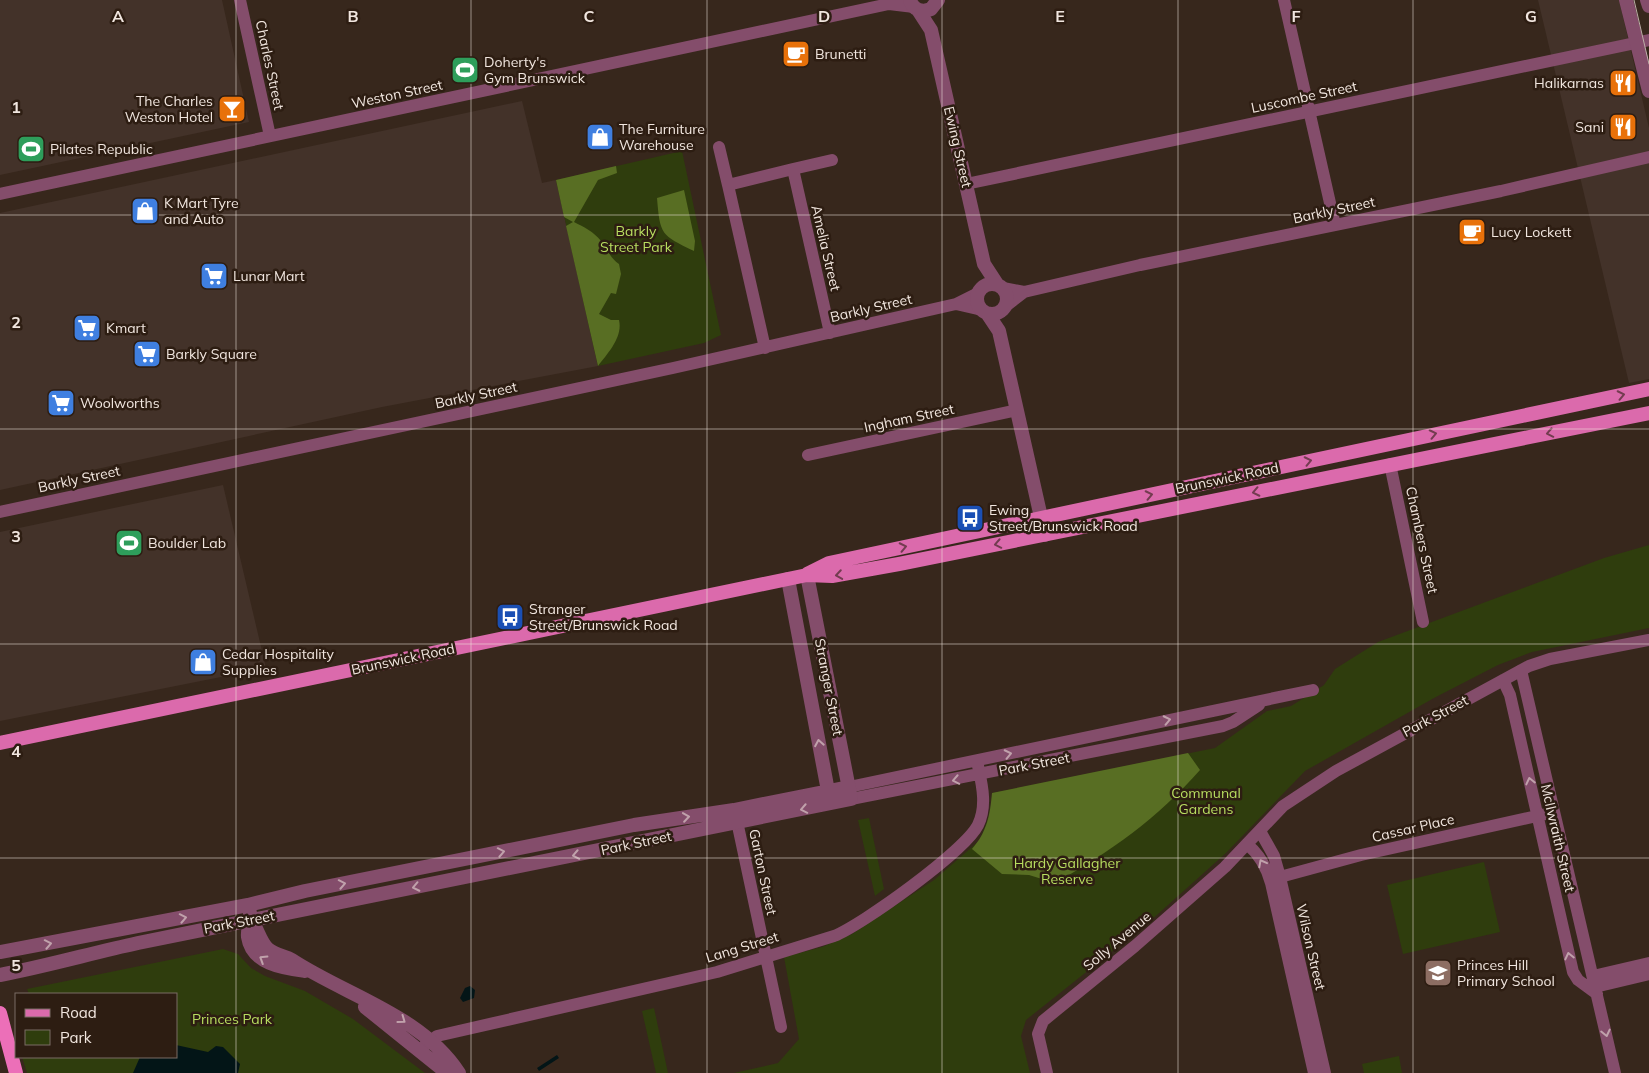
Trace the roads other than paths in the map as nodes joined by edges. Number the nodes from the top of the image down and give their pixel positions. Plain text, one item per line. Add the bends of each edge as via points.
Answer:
1 (240, 0) edge
2 (1284, 0) edge
3 (1626, 0) edge
4 (893, 2) edge
5 (938, 2) edge
6 (914, 6) edge
7 (931, 30) junction
8 (1642, 42) edge
9 (1649, 92) edge
10 (1310, 111) junction
11 (270, 136) junction
12 (719, 147) dead end
13 (1649, 157) edge
14 (832, 160) dead end
15 (793, 169) junction
16 (966, 184) junction
17 (728, 185) junction
18 (0, 194) edge
19 (1335, 225) junction
20 (984, 264) junction
21 (1000, 286) junction
22 (979, 291) junction
23 (1024, 292) junction
24 (956, 304) junction
25 (1005, 308) junction
26 (984, 312) junction
27 (999, 331) junction
28 (830, 333) junction
29 (764, 348) junction
30 (1649, 389) edge
31 (1593, 401) junction
32 (1017, 410) junction
33 (1649, 413) edge
34 (1598, 423) junction
35 (1385, 444) junction
36 (808, 455) dead end
37 (1390, 464) junction
38 (0, 512) edge
39 (1041, 518) junction
40 (1044, 535) junction
41 (807, 575) junction
42 (788, 579) junction
43 (1423, 622) dead end
44 (1649, 640) edge
45 (1521, 670) junction
46 (1503, 680) junction
47 (1313, 690) dead end
48 (1267, 699) junction
49 (0, 743) edge
50 (977, 761) junction
51 (980, 775) junction
52 (828, 792) junction
53 (850, 793) junction
54 (1553, 812) junction
55 (736, 816) junction
56 (1538, 816) junction
57 (1260, 831) junction
58 (1248, 845) junction
59 (1280, 877) junction
60 (248, 905) junction
61 (251, 920) junction
62 (135, 927) junction
63 (95, 935) junction
64 (138, 943) junction
65 (99, 951) junction
66 (0, 952) edge
67 (766, 956) junction
68 (1649, 963) edge
69 (1649, 974) edge
70 (0, 975) edge
71 (1595, 985) junction
72 (0, 1013) edge
73 (781, 1027) dead end
74 (424, 1045) junction
75 (16, 1073) edge
76 (447, 1073) edge
77 (459, 1073) edge
78 (1047, 1073) edge
79 (1314, 1073) edge
80 (1324, 1073) edge
81 (1615, 1073) edge

1 - 11 street, Charles Street
2 - 10 street
3 - 8 street
4 - 6 street, Weston Street
4 - 11 street, Weston Street
5 - 6 street via 927,11
5 - 7 street, Ewing Street
6 - 7 street, Ewing Street
7 - 16 street, Ewing Street
8 - 9 street
8 - 10 street, Luscombe Street
10 - 16 street, Luscombe Street
10 - 19 street
11 - 18 street, Weston Street
12 - 17 street
13 - 19 street, Barkly Street
14 - 15 street
15 - 17 street
15 - 28 street, Amelia Street
16 - 20 street, Ewing Street
17 - 29 street
19 - 23 street, Barkly Street
20 - 21 street, Ewing Street
20 - 22 street, Ewing Street
21 - 22 street via 988,284
21 - 23 street, Barkly Street
21 - 25 street via 1007,296
22 - 24 street, Barkly Street
22 - 26 street via 977,302
23 - 25 street, Barkly Street
24 - 26 street, Barkly Street
24 - 28 street, Barkly Street
25 - 26 street via 996,314
25 - 27 street
26 - 27 street
27 - 32 street
28 - 29 street, Barkly Street
29 - 38 street, Barkly Street
31 -> 30 main road, Brunswick Road
31 - 34 main road
35 -> 31 main road, Brunswick Road
32 - 36 street, Ingham Street
32 - 39 street
33 - 34 main road, Brunswick Road
34 -> 37 main road, Brunswick Road
35 - 37 main road
39 -> 35 main road, Brunswick Road
37 -> 40 main road, Brunswick Road
37 - 43 street, Chambers Street
39 - 40 street
41 -> 39 main road, Brunswick Road via 829,563
40 -> 41 main road, Brunswick Road via 832,576
41 - 42 main road, Brunswick Road
41 - 53 street, Stranger Street
42 - 49 main road, Brunswick Road
52 -> 42 street, Stranger Street
44 - 45 street, Park Street via 1550,659
45 - 46 street, Park Street
45 - 54 street, McIlwraith Street
56 -> 46 street, McIlwraith Street via 1510,695
46 - 57 street, Park Street via 1336,771 1288,802
47 - 48 street, Park Street
50 -> 48 street, Park Street
48 - 51 street, Park Street via 1223,726
50 - 51 street, Lang Street
50 - 53 street, Park Street
51 -> 53 street, Park Street
51 - 67 street, Lang Street via 983,791 981,814 972,834 960,847 851,928
52 - 53 street, Park Street
52 - 55 street, Park Street
53 -> 55 street, Park Street
54 - 56 street, Cassar Place
54 - 71 street, McIlwraith Street
60 -> 55 street, Park Street via 627,826
55 -> 61 street, Park Street
55 - 67 street, Garton Street
56 - 59 street, Cassar Place via 1361,855
71 -> 56 street, McIlwraith Street via 1578,980 1573,972
57 - 58 street, Park Street
57 - 59 street, Wilson Street via 1274,856
58 - 78 street, Solly Avenue via 1135,946 1043,1021 1038,1034
79 -> 58 street, Wilson Street via 1269,878 1256,851
59 - 80 street, Wilson Street
60 - 61 street
62 -> 60 street, Park Street
61 - 64 street, Park Street
61 - 74 street via 250,943 259,957 284,968 306,971 343,989
62 - 63 street, Park Street
62 - 64 street
63 - 65 street
66 -> 63 street, Park Street
64 - 65 street, Park Street
65 - 70 street, Park Street
67 - 73 street, Garton Street
67 - 74 street, Lang Street via 717,972 436,1036
68 - 71 street
69 - 71 street
71 -> 81 street, McIlwraith Street
72 - 75 highway
74 - 76 street
74 - 77 street

